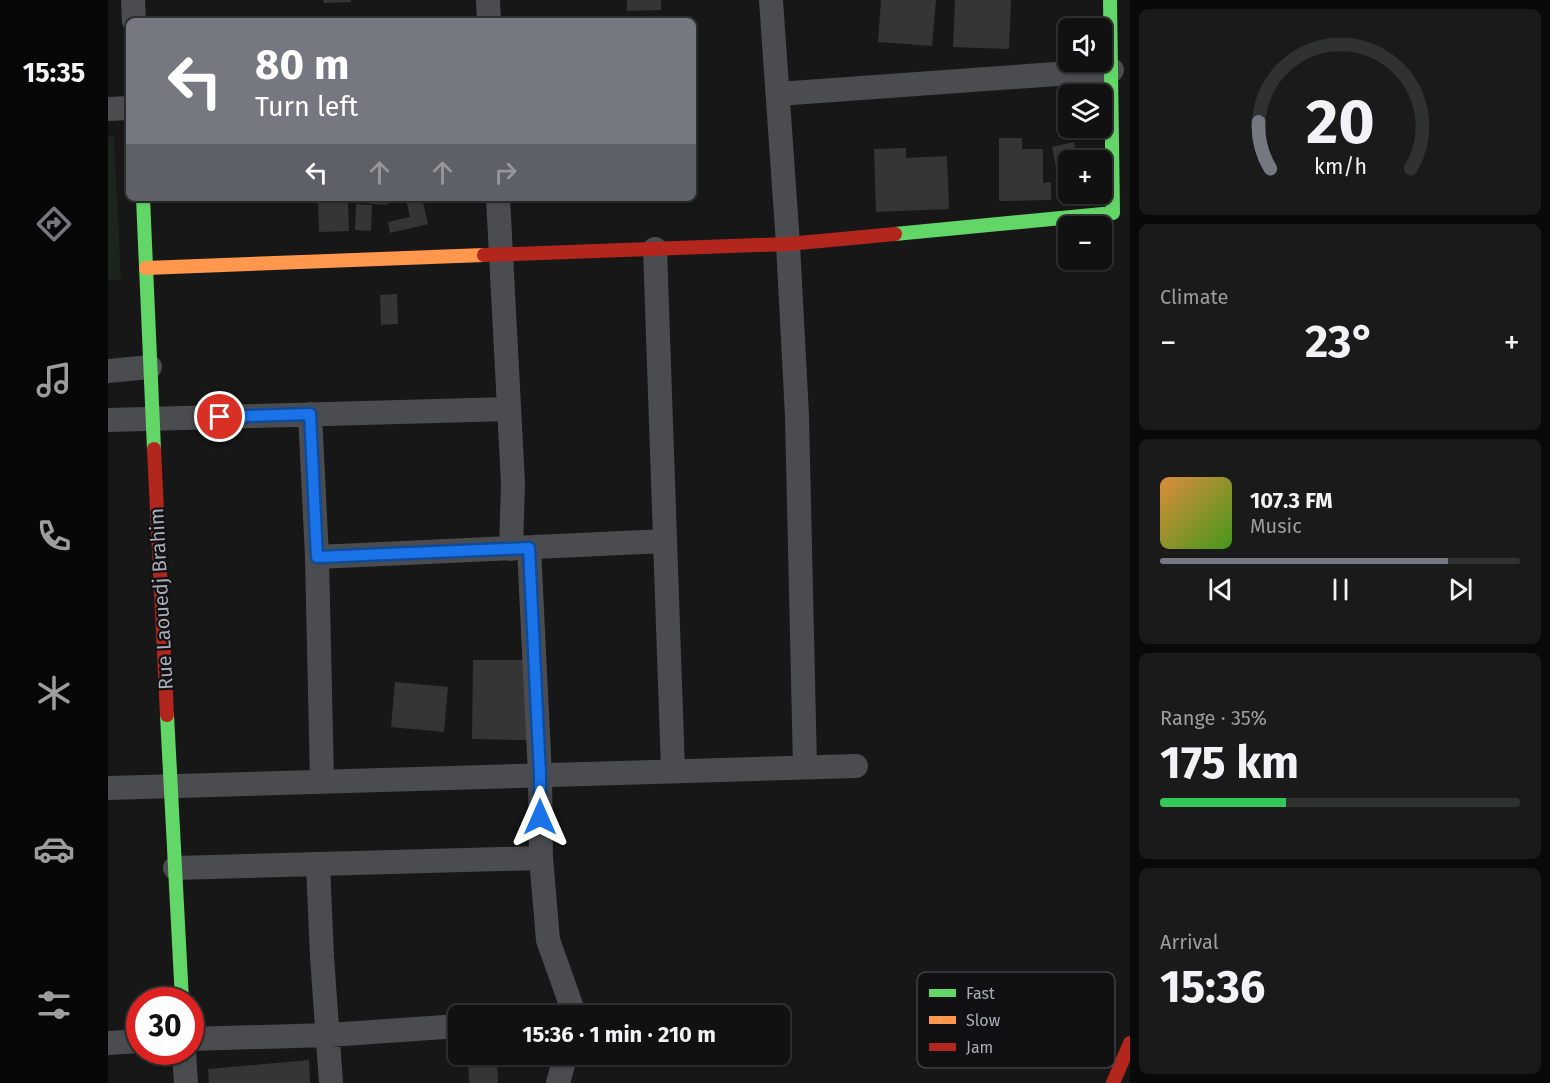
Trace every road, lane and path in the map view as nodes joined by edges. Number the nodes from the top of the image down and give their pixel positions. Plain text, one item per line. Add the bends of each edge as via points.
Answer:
1 (133, 0) edge
2 (488, 0) edge
3 (771, 0) edge
4 (1110, 0) edge
5 (135, 18) edge
6 (489, 18) edge
7 (1111, 18) edge
8 (1112, 70) edge
9 (1084, 72) edge
10 (778, 94) junction
11 (126, 108) edge
12 (108, 109) edge
13 (143, 201) edge
14 (498, 201) edge
15 (788, 244) junction
16 (655, 249) junction
17 (501, 255) junction
18 (146, 268) junction
19 (150, 368) junction
20 (108, 371) edge
21 (509, 409) junction
22 (310, 414) junction
23 (152, 419) junction
24 (108, 420) edge
25 (665, 541) junction
26 (520, 549) junction
27 (317, 557) junction
28 (856, 766) dead end
29 (805, 767) junction
30 (673, 771) junction
31 (540, 775) junction
32 (322, 782) junction
33 (171, 786) junction
34 (108, 788) edge
35 (541, 858) junction
36 (318, 865) junction
37 (175, 868) junction
38 (181, 987) edge
39 (571, 1005) edge
40 (448, 1027) edge
41 (328, 1035) junction
42 (204, 1039) edge
43 (126, 1042) edge
44 (108, 1043) edge
45 (1130, 1043) edge
46 (185, 1065) edge
47 (563, 1065) edge
48 (186, 1083) edge
49 (331, 1083) edge
50 (558, 1083) edge
51 (1113, 1083) edge

1 - 5 street
2 - 6 street
3 - 10 street
4 - 7 street
8 - 15 street via 1113,213
9 - 10 street
10 - 15 street
11 - 12 street
13 - 18 street, Rue Laouedj Brahim
14 - 17 street
15 - 16 street
15 - 29 street via 797,416
16 - 17 street
16 - 25 street
17 - 18 street
17 - 21 street
18 - 19 street, Rue Laouedj Brahim
19 - 20 street
19 - 23 street, Rue Laouedj Brahim
21 - 22 street
21 - 26 street
22 - 23 street
22 - 27 street
23 - 24 street
23 - 33 street, Rue Laouedj Brahim
25 - 26 street
25 - 30 street
26 - 27 street
26 - 31 street
27 - 32 street
28 - 29 street
29 - 30 street
30 - 31 street
31 - 32 street
31 - 35 street
32 - 33 street
33 - 34 street
33 - 37 street, Rue Laouedj Brahim
35 - 36 street
35 - 39 street via 548,940
36 - 37 street
36 - 41 street
37 - 38 street, Rue Laouedj Brahim
40 - 41 street
41 - 42 street
41 - 49 street
43 - 44 street
45 - 51 street
46 - 48 street
47 - 50 street

